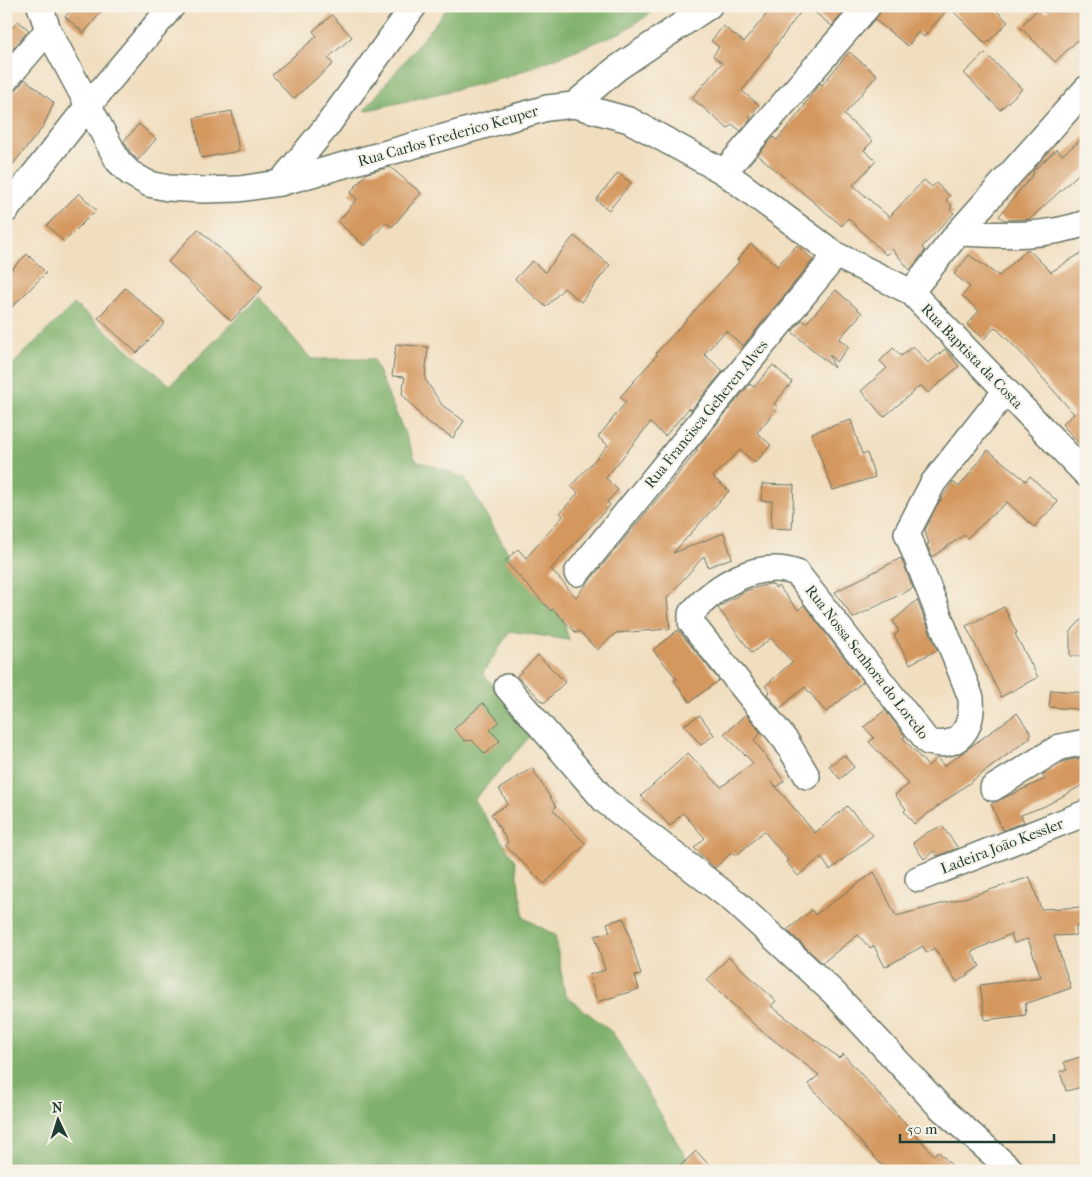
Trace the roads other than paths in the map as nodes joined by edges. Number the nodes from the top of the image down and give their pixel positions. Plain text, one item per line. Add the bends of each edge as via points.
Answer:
1 (40, 6) edge
2 (172, 6) edge
3 (414, 6) edge
4 (708, 6) edge
5 (868, 6) edge
6 (48, 30) junction
7 (6, 79) edge
8 (1086, 89) edge
9 (574, 104) junction
10 (88, 106) junction
11 (724, 172) junction
12 (280, 183) junction
13 (6, 210) edge
14 (1086, 222) edge
15 (958, 233) junction
16 (836, 255) junction
17 (911, 292) junction
18 (1005, 392) junction
19 (1086, 474) edge
20 (576, 573) dead end
21 (507, 687) dead end
22 (1086, 742) edge
23 (807, 776) dead end
24 (993, 788) dead end
25 (1086, 813) edge
26 (918, 879) dead end
27 (1012, 1171) edge

1 - 6 street, Rua Carlos Frederico Keuper
2 - 10 street
3 - 12 street via 327,126
4 - 9 street via 616,70
5 - 11 street
6 - 7 street
6 - 10 street, Rua Carlos Frederico Keuper
8 - 15 street, Rua Baptista da Costa
9 - 11 street, Rua Carlos Frederico Keuper via 628,120
9 - 12 street, Rua Carlos Frederico Keuper via 546,108
10 - 12 street, Rua Carlos Frederico Keuper via 118,161 130,174 149,184 204,190
10 - 13 street
11 - 16 street, Rua Carlos Frederico Keuper
14 - 15 street via 1064,230 1023,236
15 - 17 street, Rua Baptista da Costa
16 - 17 street, Rua Carlos Frederico Keuper
16 - 20 street, Rua Francisca Geheren Alves
17 - 18 street, Rua Baptista da Costa
18 - 19 street, Rua Baptista da Costa
18 - 23 street, Rua Nossa Senhora do Loredo via 933,484 907,533 971,698 972,715 965,732 955,741 939,745 928,742 797,573 770,568 754,572 706,597 691,614 691,622 786,741
21 - 27 street via 604,801 734,901 833,992 940,1106
22 - 24 street via 1060,747
25 - 26 street, Ladeira João Kessler

